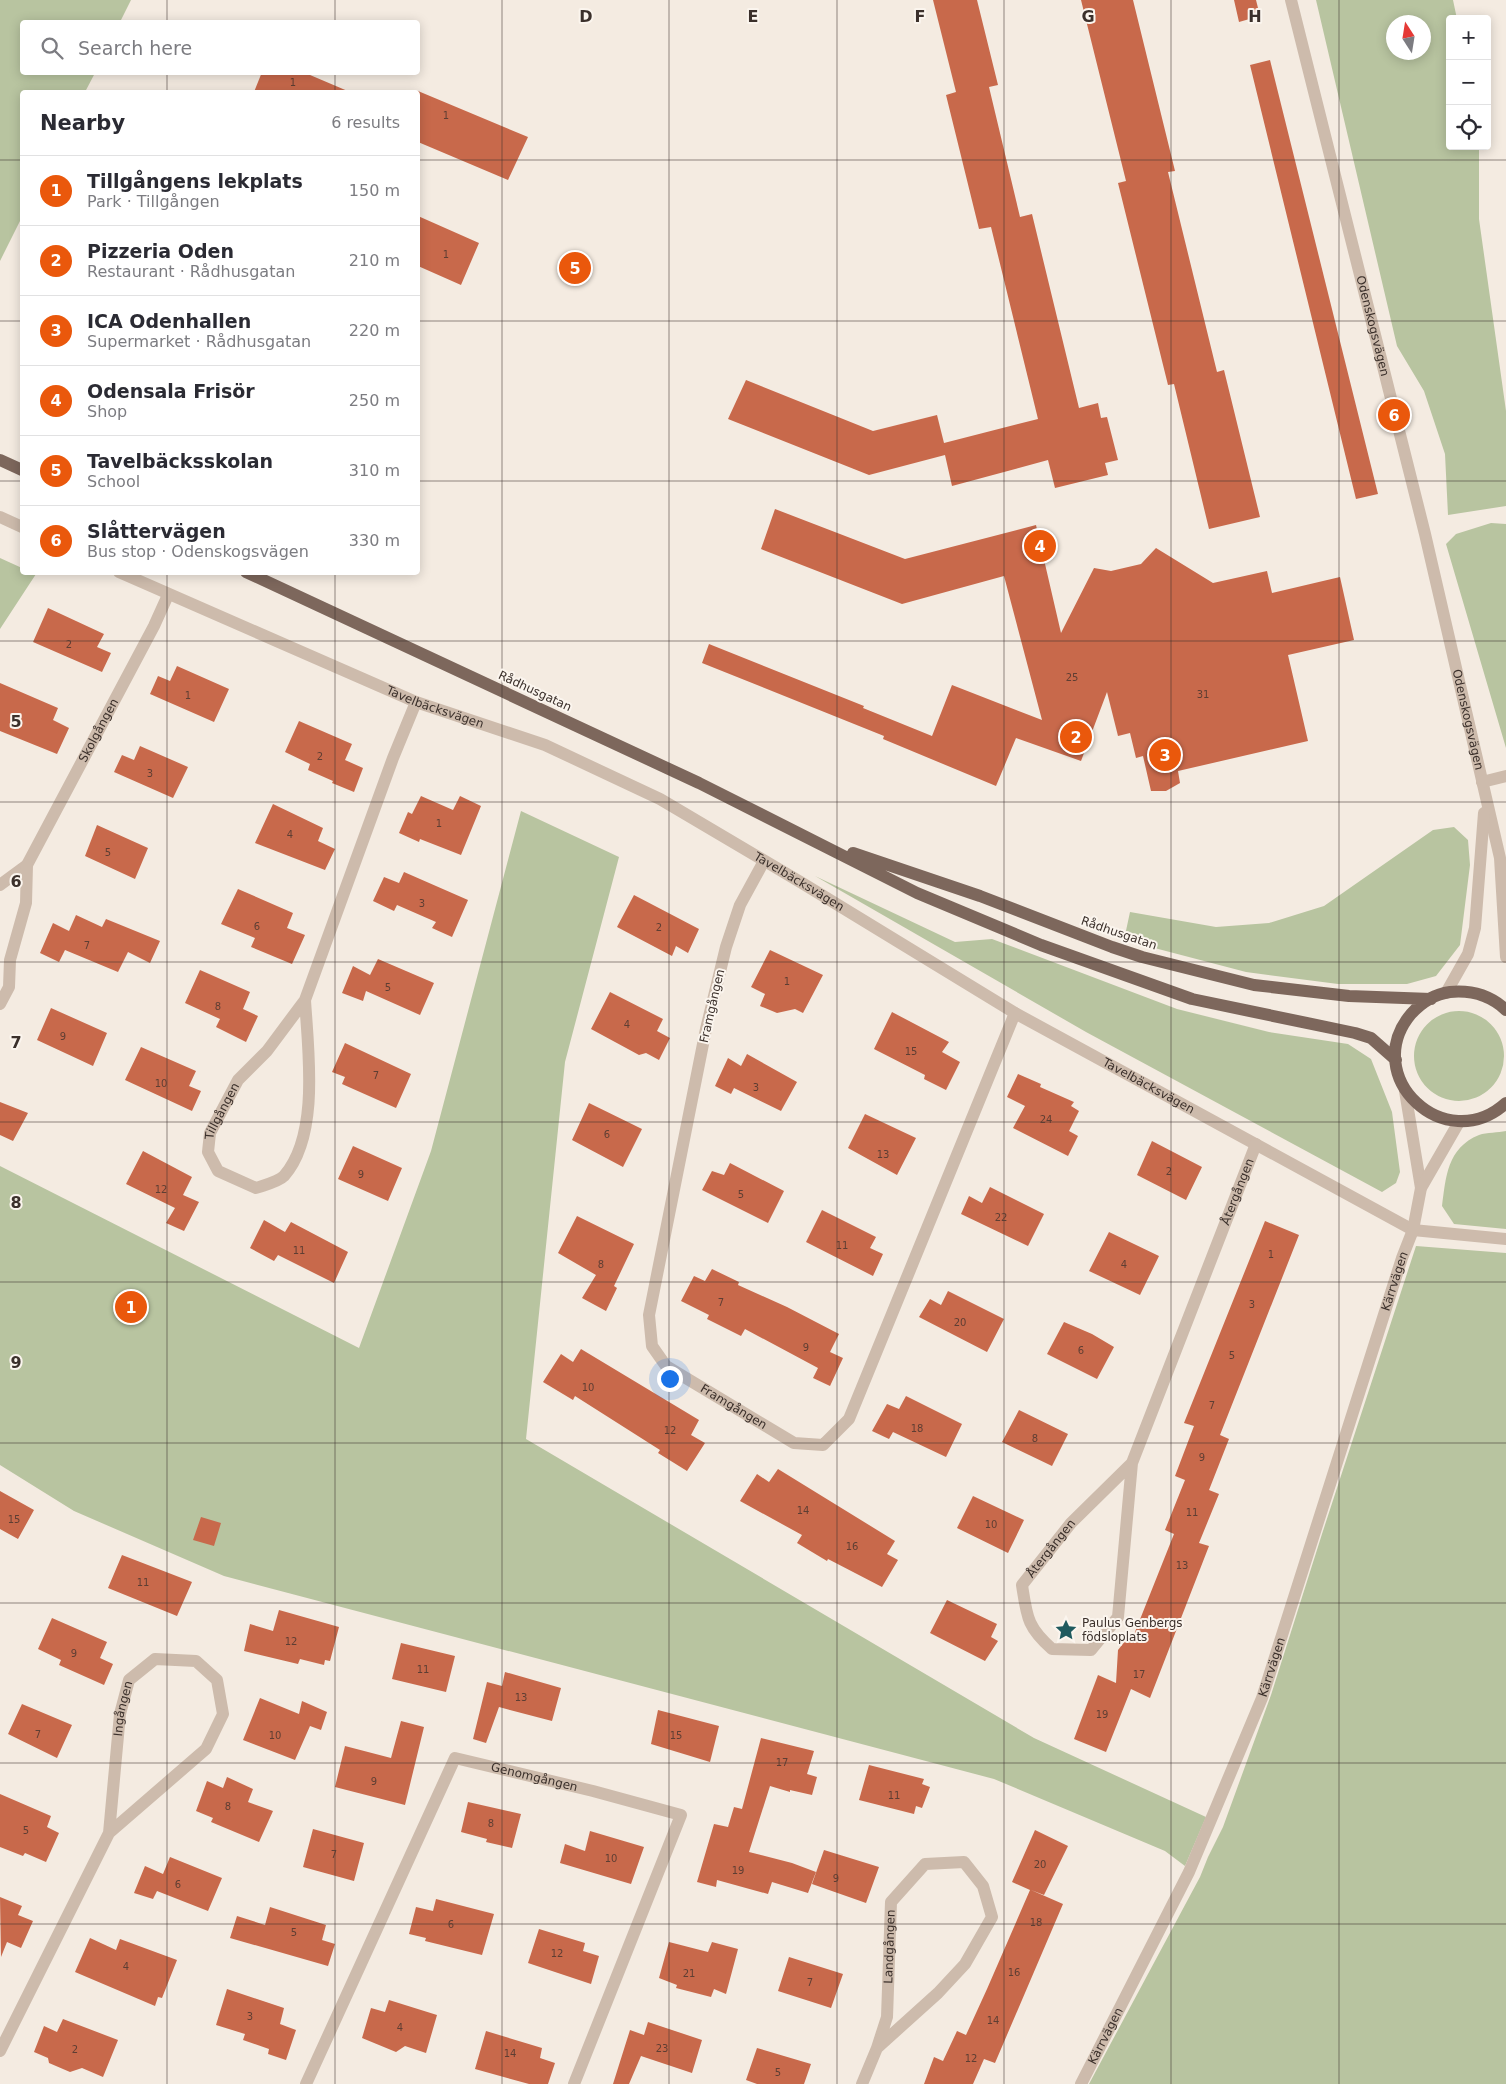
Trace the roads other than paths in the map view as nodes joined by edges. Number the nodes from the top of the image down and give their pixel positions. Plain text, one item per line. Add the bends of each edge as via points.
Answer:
1 (1291, 0) edge
2 (0, 460) edge
3 (20, 469) edge
4 (0, 517) edge
5 (20, 526) edge
6 (125, 575) edge
7 (252, 575) edge
8 (168, 595) junction
9 (416, 702) junction
10 (1506, 776) edge
11 (1482, 782) junction
12 (1486, 800) junction
13 (811, 838) junction
14 (764, 861) junction
15 (27, 865) junction
16 (0, 885) edge
17 (1506, 957) edge
18 (1446, 993) junction
19 (1431, 999) junction
20 (304, 1000) junction
21 (0, 1004) edge
22 (1506, 1010) edge
23 (1015, 1013) junction
24 (1396, 1060) junction
25 (1405, 1091) junction
26 (1503, 1108) edge
27 (1459, 1122) junction
28 (1256, 1144) junction
29 (1421, 1188) junction
30 (1413, 1230) junction
31 (1506, 1239) edge
32 (1132, 1464) junction
33 (109, 1833) junction
34 (877, 2048) junction
35 (0, 2051) edge
36 (306, 2084) edge
37 (574, 2084) edge
38 (862, 2084) edge
39 (1081, 2084) edge

1 - 11 street, Odenskogsvägen via 1425,534
2 - 3 main road
4 - 5 street
6 - 8 street, Tavelbäcksvägen
7 - 13 main road, Rådhusgatan
8 - 9 street, Tavelbäcksvägen
8 - 15 street, Skolgången
9 - 14 street, Tavelbäcksvägen via 545,745 660,799
9 - 20 street, Tillgången
10 - 11 street
11 - 12 street, Odenskogsvägen
12 - 17 street, Odenskogsvägen via 1500,858
12 - 18 street, Odenskogsvägen via 1475,928 1462,966
13 - 19 main road, Rådhusgatan via 980,896 1142,957 1254,986 1349,996
13 - 24 main road, Rådhusgatan via 917,893 1041,945 1192,999 1355,1032 1371,1038
14 - 23 street, Tavelbäcksvägen
14 - 23 street, Framgången via 740,905 726,947 706,1029 649,1315 652,1346 666,1366 751,1419 794,1443 823,1445 849,1419
15 - 16 street, Skolgången
15 - 21 street, Skolgången via 26,903 10,960 9,987
18 - 19 main road
18 - 22 main road via 1481,994
19 - 24 main road via 1417,1007 1405,1022 1398,1038
20 - 20 street, Tillgången via 267,1051 238,1080 210,1133 208,1152 218,1171 256,1188 283,1177 298,1152 307,1118 310,1078
23 - 28 street, Tavelbäcksvägen
24 - 25 main road
25 - 27 main road via 1419,1107 1438,1118
25 - 29 street
26 - 27 main road via 1479,1119
27 - 29 street
28 - 30 street, Tavelbäcksvägen
28 - 32 street, Återgången
29 - 30 street
30 - 31 street
30 - 39 street, Kärrvägen via 1262,1698 1189,1872
32 - 32 street, Återgången via 1071,1523 1022,1585 1027,1620 1038,1637 1052,1649 1091,1650 1118,1616
33 - 33 street, Ingången via 206,1749 223,1714 217,1680 196,1661 155,1659 129,1680 120,1714
33 - 35 street, Ingången
34 - 34 street, Landgången via 965,1964 992,1917 983,1886 964,1862 925,1864 890,1902 887,2017
34 - 38 street, Landgången
36 - 37 street, Genomgången via 455,1758 681,1815

